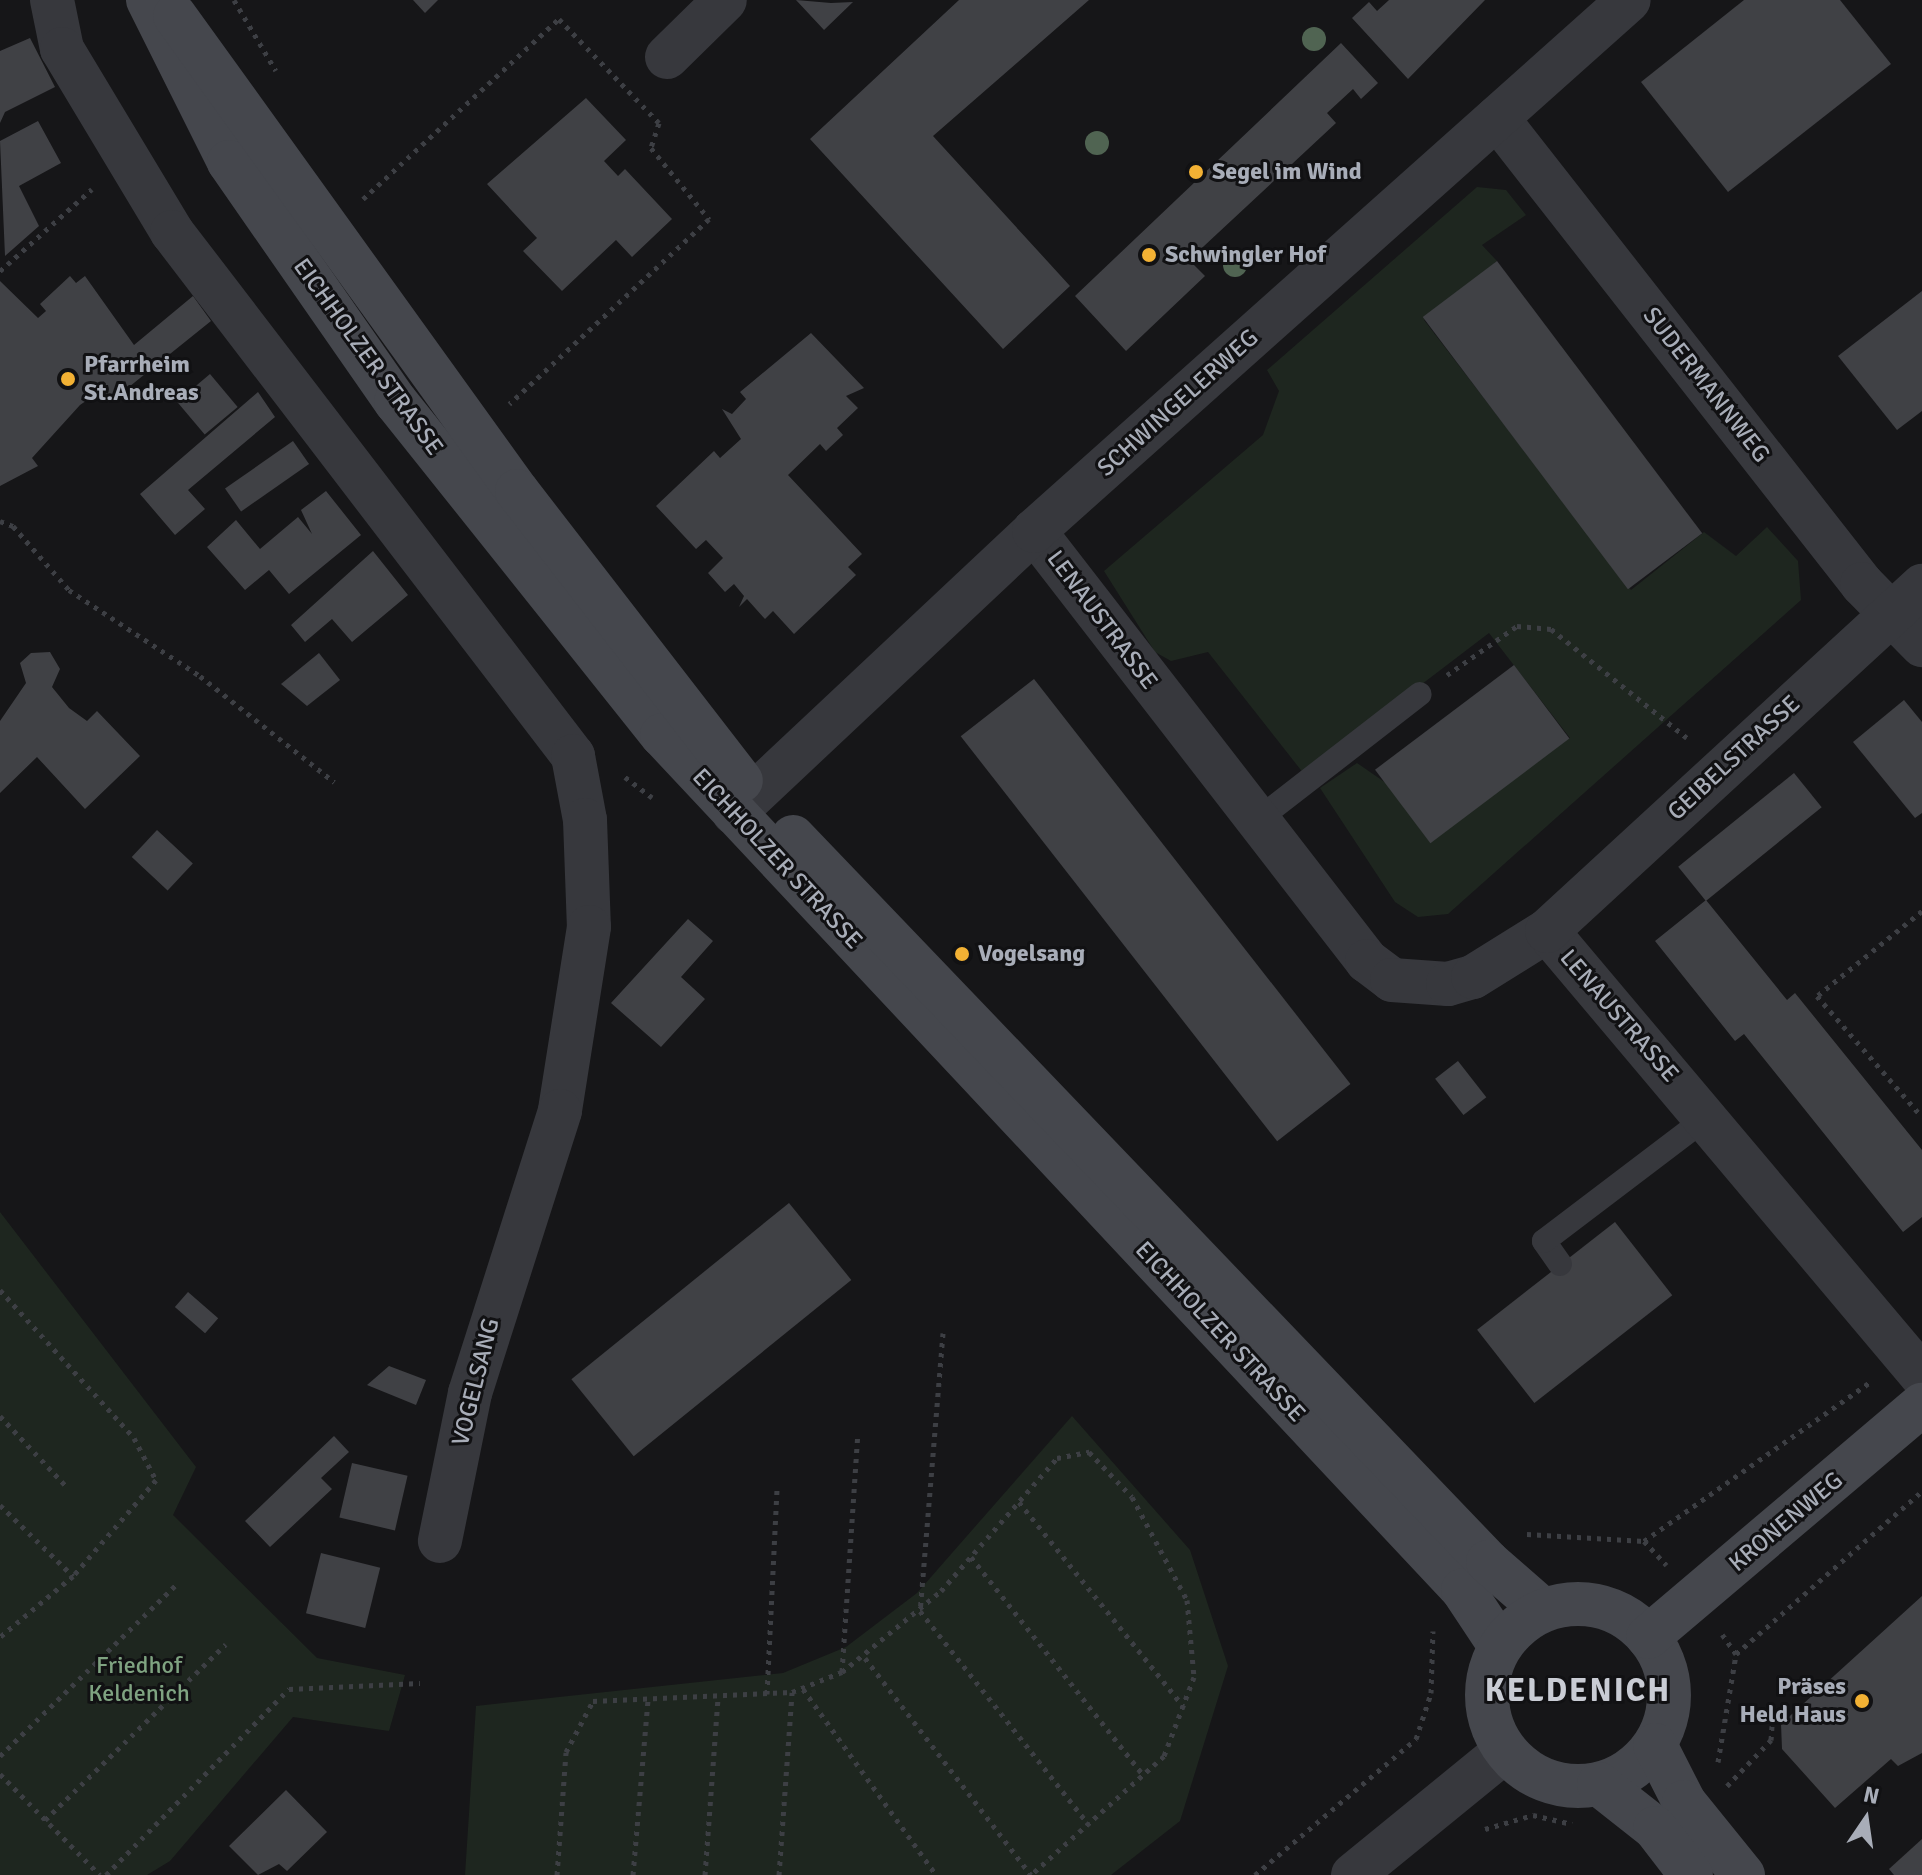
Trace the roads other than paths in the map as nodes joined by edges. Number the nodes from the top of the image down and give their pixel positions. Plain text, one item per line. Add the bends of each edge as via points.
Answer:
1 (52, 0) edge
2 (148, 0) edge
3 (164, 0) edge
4 (725, 0) edge
5 (1629, 0) edge
6 (667, 57) dead end
7 (1497, 118) junction
8 (1034, 531) junction
9 (1907, 599) edge
10 (1922, 645) edge
11 (1420, 694) road end
12 (744, 805) junction
13 (1256, 821) junction
14 (1547, 931) junction
15 (1706, 1118) junction
16 (1560, 1264) dead end
17 (1914, 1367) edge
18 (1922, 1405) edge
19 (440, 1541) dead end
20 (1543, 1610) junction
21 (1648, 1637) junction
22 (1500, 1646) junction
23 (1655, 1745) junction
24 (1505, 1751) junction
25 (1599, 1784) junction
26 (1353, 1875) edge
27 (1691, 1875) edge
28 (1743, 1875) edge

1 - 19 street, VOGELSANG via 62,49 124,161 568,748 585,820 589,927 560,1111 474,1378
2 - 12 main road, EICHHOLZER STRASSE via 229,162 396,402 662,735
3 - 12 main road, EICHHOLZER STRASSE
4 - 6 street
5 - 7 street, SCHWINGELERWEG
7 - 8 street, SCHWINGELERWEG
7 - 9 street, SUDERMANNWEG via 1862,584
8 - 12 street, SCHWINGELERWEG
8 - 13 street, LENAUSTRASSE
9 - 10 street, SUDERMANNWEG
9 - 14 street, GEIBELSTRASSE
11 - 13 lane
12 - 20 main road, EICHHOLZER STRASSE via 958,1001 1488,1562
12 - 22 main road, EICHHOLZER STRASSE via 1463,1590
13 - 14 street, LENAUSTRASSE via 1367,961 1392,980 1418,987 1473,977
14 - 15 street, LENAUSTRASSE
15 - 16 lane via 1544,1241
15 - 17 street, LENAUSTRASSE
18 - 21 main road, KRONENWEG
20 - 21 main road via 1594,1605 1618,1612
20 - 22 main road
21 - 23 main road via 1669,1690
22 - 24 main road via 1487,1710
23 - 25 main road via 1631,1769
23 - 28 main road via 1684,1802
24 - 25 main road via 1547,1782
24 - 26 street
25 - 27 main road via 1655,1828

